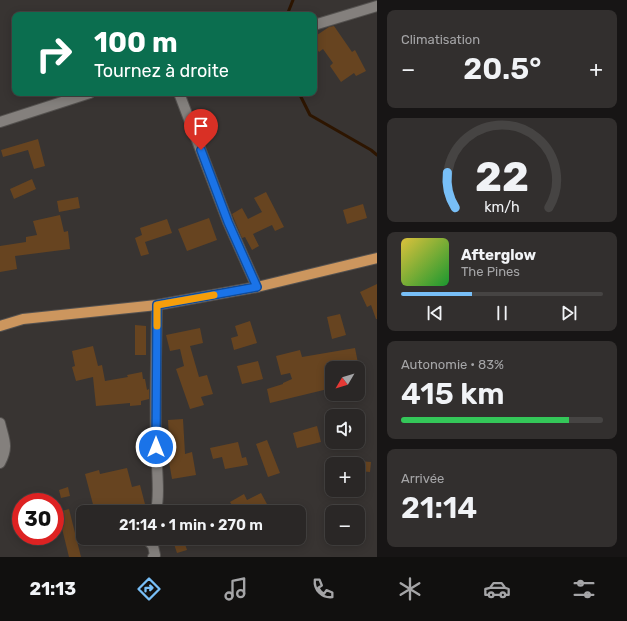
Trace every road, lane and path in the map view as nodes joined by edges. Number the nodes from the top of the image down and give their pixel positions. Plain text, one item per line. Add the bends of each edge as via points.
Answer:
1 (377, 6) edge
2 (317, 24) edge
3 (81, 96) edge
4 (180, 96) edge
5 (0, 122) edge
6 (377, 258) edge
7 (257, 287) junction
8 (157, 305) junction
9 (0, 326) edge
10 (0, 423) edge
11 (0, 463) edge
12 (156, 505) edge
13 (153, 545) edge
14 (153, 557) edge

1 - 2 street
3 - 5 street
4 - 7 street via 228,222
6 - 7 main road
7 - 8 main road
8 - 9 main road via 23,319
8 - 12 street
10 - 11 street via 6,446
13 - 14 street

